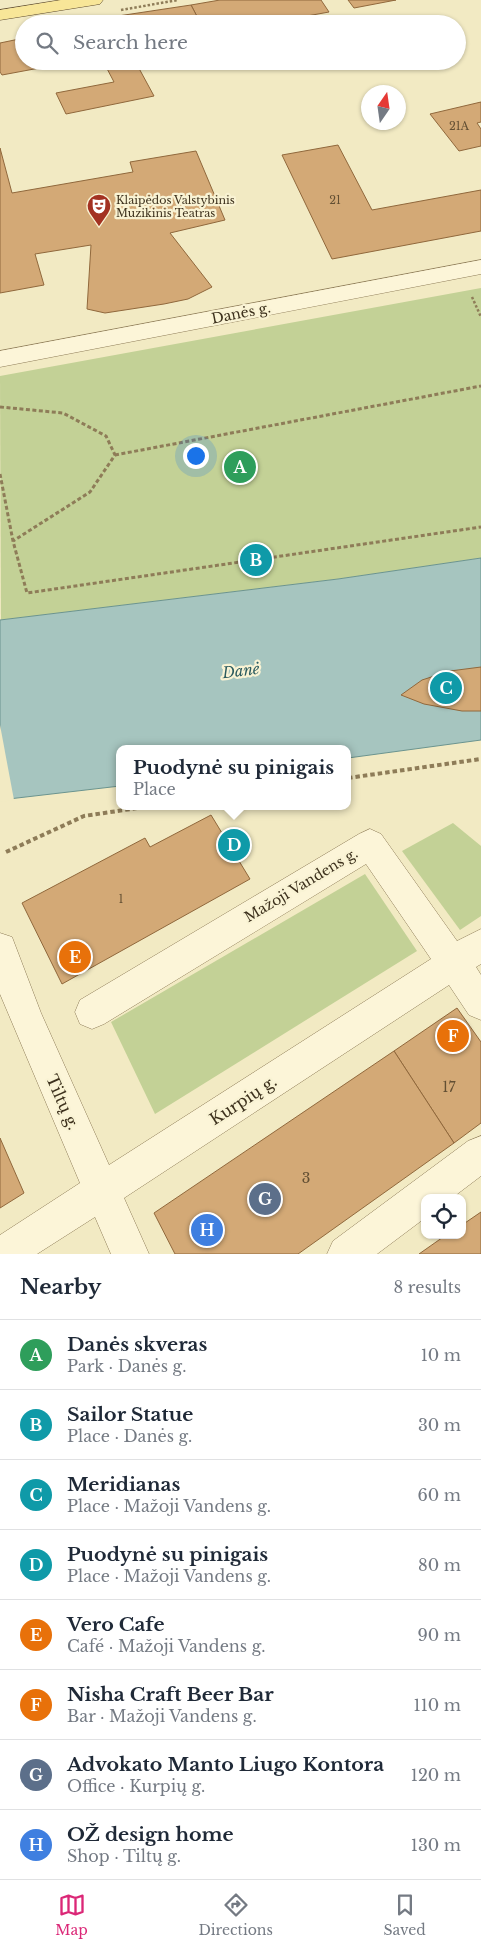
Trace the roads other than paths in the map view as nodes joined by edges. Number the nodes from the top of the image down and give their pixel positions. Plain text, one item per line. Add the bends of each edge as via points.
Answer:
1 (94, 0) edge
2 (0, 15) edge
3 (481, 267) edge
4 (0, 360) edge
5 (0, 949) edge
6 (467, 954) edge
7 (481, 1003) edge
8 (92, 1012) dead end
9 (481, 1154) edge
10 (102, 1190) junction
11 (4, 1254) edge
12 (130, 1254) edge
13 (346, 1254) edge

1 - 2 main road
3 - 4 street, Danės g.
5 - 10 street, Tiltų g. via 26,1019
6 - 7 street, Mažoji Vandens g.
6 - 8 street, Mažoji Vandens g. via 370,844
6 - 10 street, Kurpių g.
9 - 13 street
10 - 11 street, Kurpių g.
10 - 12 street, Tiltų g.

